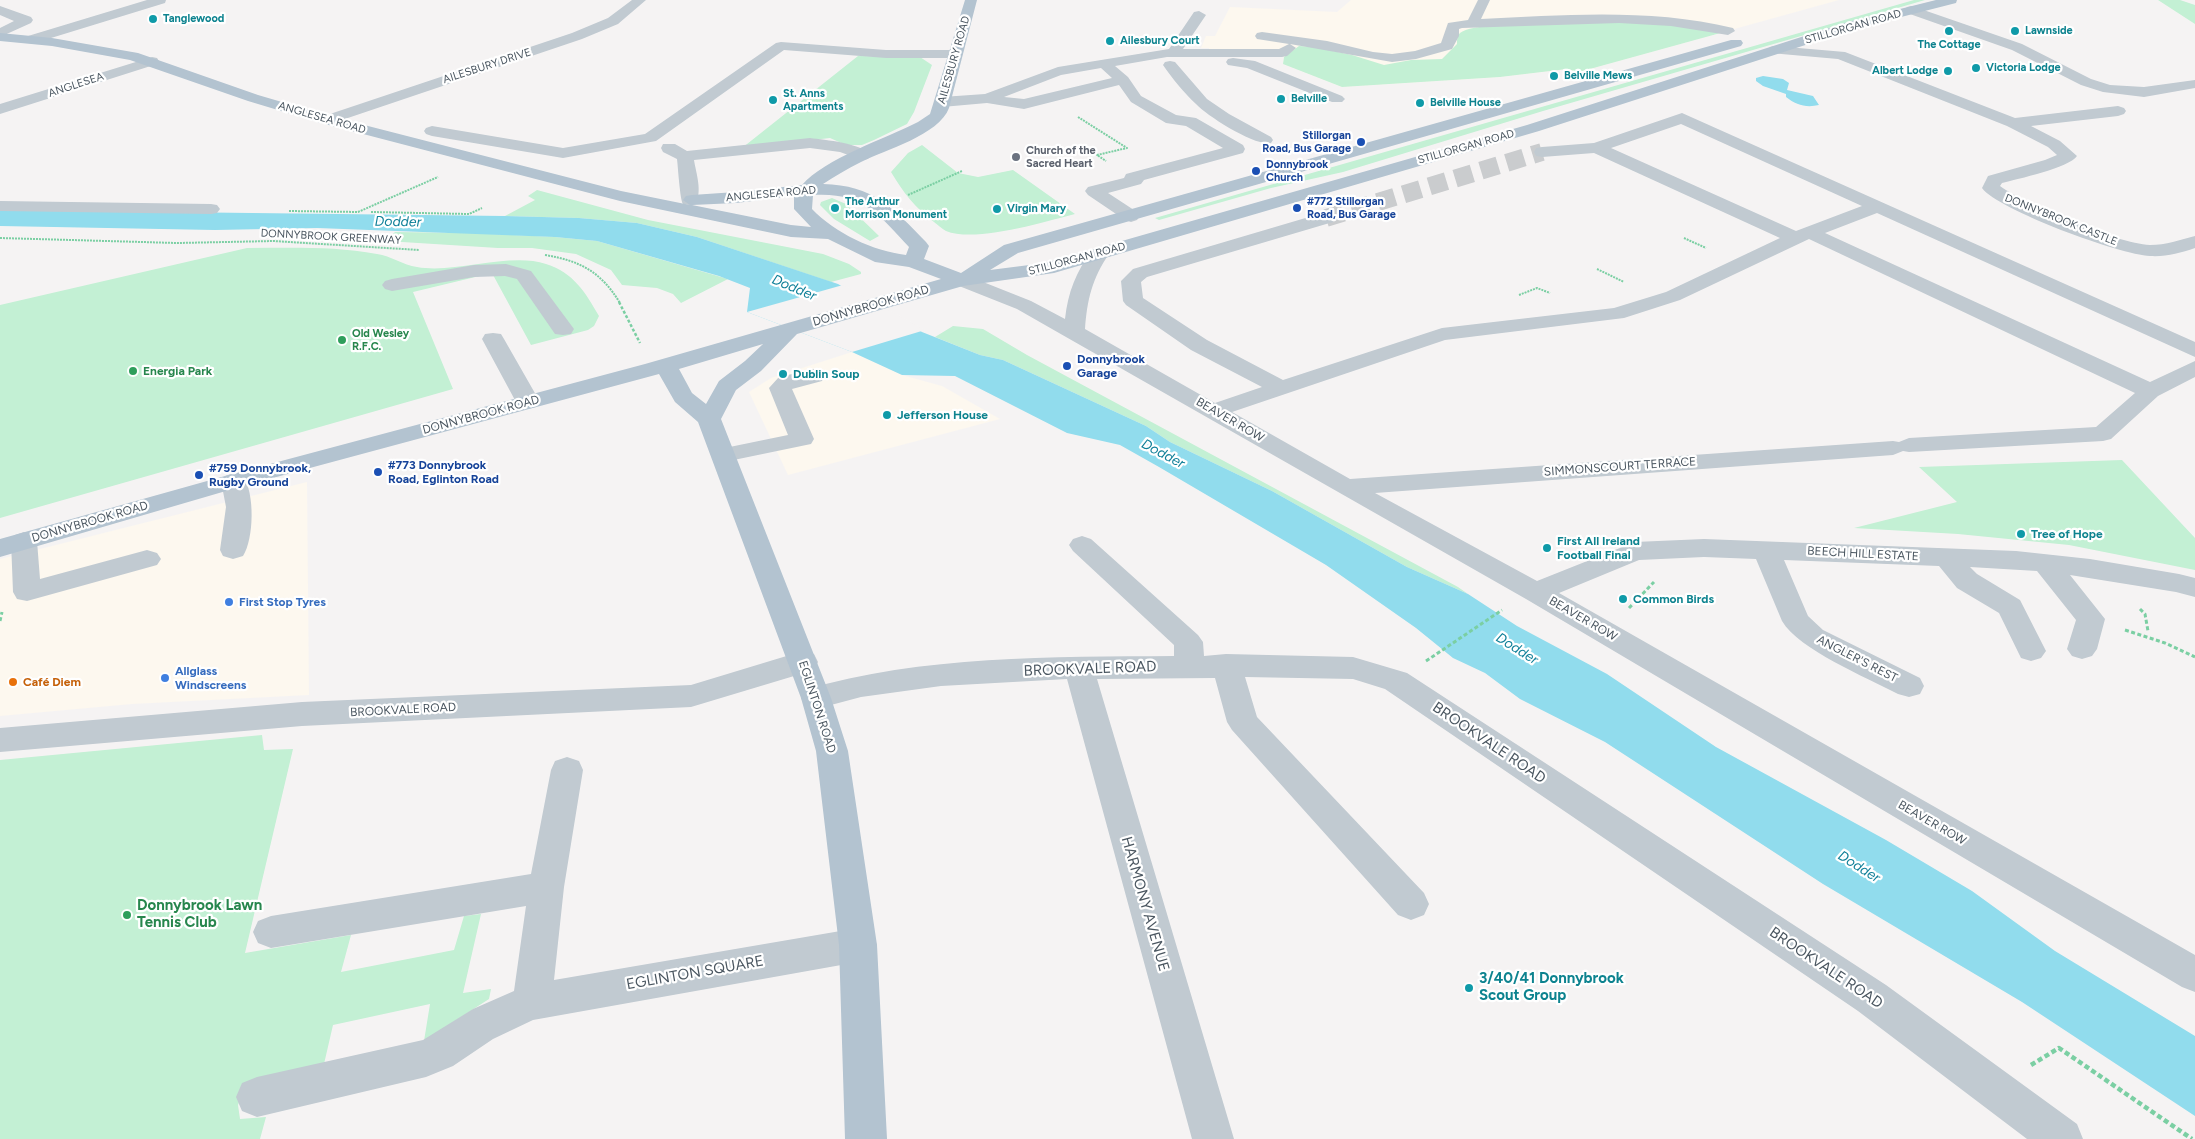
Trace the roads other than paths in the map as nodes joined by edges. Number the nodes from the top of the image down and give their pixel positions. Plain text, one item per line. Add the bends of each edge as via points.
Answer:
1 (160, 0) edge
2 (640, 0) edge
3 (971, 0) edge
4 (1484, 0) edge
5 (1951, 0) edge
6 (1876, 4) dead end
7 (0, 10) edge
8 (1912, 10) junction
9 (1199, 15) dead end
10 (1834, 16) dead end
11 (1472, 24) junction
12 (1728, 31) dead end
13 (0, 33) edge
14 (1262, 36) dead end
15 (1818, 36) junction
16 (0, 37) edge
17 (1753, 38) dead end
18 (33, 39) junction
19 (1297, 41) junction
20 (1775, 50) junction
21 (1178, 52) junction
22 (956, 54) junction
23 (1157, 55) junction
24 (1840, 55) junction
25 (152, 61) junction
26 (1103, 63) junction
27 (1170, 65) junction
28 (1123, 80) junction
29 (2195, 84) edge
30 (987, 98) junction
31 (1337, 99) dead end
32 (942, 102) junction
33 (0, 109) edge
34 (2118, 112) dead end
35 (327, 120) junction
36 (2013, 123) junction
37 (432, 131) dead end
38 (650, 138) junction
39 (1265, 140) dead end
40 (1596, 148) junction
41 (1542, 152) tunnel mouth
42 (563, 153) junction
43 (685, 156) junction
44 (527, 173) junction
45 (864, 174) junction
46 (804, 190) junction
47 (646, 200) junction
48 (689, 200) junction
49 (0, 206) edge
50 (1878, 206) junction
51 (211, 209) dead end
52 (1131, 216) junction
53 (1326, 218) tunnel mouth
54 (1169, 233) junction
55 (832, 234) junction
56 (1801, 235) junction
57 (2195, 242) edge
58 (1098, 254) junction
59 (912, 262) junction
60 (961, 280) junction
61 (392, 285) dead end
62 (563, 329) dead end
63 (791, 329) junction
64 (1074, 332) junction
65 (493, 339) dead end
66 (2195, 350) edge
67 (666, 366) junction
68 (2195, 368) edge
69 (814, 376) dead end
70 (1282, 388) junction
71 (2150, 391) junction
72 (528, 402) junction
73 (1213, 411) junction
74 (709, 419) junction
75 (724, 455) junction
76 (234, 481) junction
77 (1346, 486) junction
78 (12, 545) edge
79 (1082, 545) dead end
80 (234, 550) dead end
81 (1766, 550) junction
82 (1947, 558) junction
83 (147, 559) dead end
84 (2045, 563) junction
85 (2195, 588) edge
86 (1536, 592) junction
87 (2082, 649) dead end
88 (2031, 651) dead end
89 (803, 662) junction
90 (1190, 666) junction
91 (1226, 666) junction
92 (1079, 668) junction
93 (1909, 686) dead end
94 (816, 698) junction
95 (0, 740) edge
96 (567, 770) dead end
97 (546, 887) junction
98 (1412, 904) dead end
99 (270, 932) dead end
100 (858, 945) junction
101 (2195, 975) edge
102 (532, 1002) junction
103 (257, 1097) dead end
104 (866, 1139) edge
105 (1214, 1139) edge
106 (2062, 1139) edge

1 - 18 street
2 - 35 street, AILESBURY DRIVE via 613,21 577,36
3 - 22 main road, AILESBURY ROAD
4 - 11 street
5 - 8 main road, STILLORGAN ROAD
6 - 10 main road, STILLORGAN ROAD
7 - 13 street via 26,20
8 - 15 main road, STILLORGAN ROAD
8 - 29 street via 2017,48 2086,82 2108,89 2144,92
9 - 21 street via 1176,48
11 - 12 street via 1620,20 1672,22
11 - 19 street via 1453,26 1446,46 1406,58 1373,56
14 - 19 street
15 - 20 main road, STILLORGAN ROAD
15 - 24 street, DONNYBROOK CASTLE
16 - 18 main road, ANGLESEA ROAD
17 - 52 main road
18 - 25 main road, ANGLESEA ROAD
19 - 21 street via 1282,53
20 - 24 street, DONNYBROOK CASTLE
20 - 54 main road, STILLORGAN ROAD via 1533,128
21 - 23 street
22 - 32 main road, AILESBURY ROAD
22 - 38 street via 886,54 781,46
23 - 26 street
23 - 27 street
24 - 36 street, DONNYBROOK CASTLE
25 - 33 street, ANGLESEA
25 - 35 main road, ANGLESEA ROAD via 253,98
26 - 28 street
26 - 30 street via 1058,71
27 - 31 street via 1250,64
27 - 39 street via 1202,102 1222,117
28 - 30 street via 1024,104
28 - 52 street via 1136,99 1152,109 1172,120 1190,121 1237,149 1094,191
30 - 32 street
32 - 45 main road, AILESBURY ROAD via 938,116 927,126 882,148
34 - 36 street, DONNYBROOK CASTLE
35 - 44 main road, ANGLESEA ROAD
36 - 57 street, DONNYBROOK CASTLE via 2054,144 2069,156 1994,180 1991,188 2005,198 2133,248 2164,251
37 - 42 street
38 - 42 street
38 - 43 street
40 - 41 street
40 - 50 street via 1682,118
40 - 56 street
42 - 44 street
43 - 45 street via 810,143 843,148
43 - 48 street
44 - 47 main road, ANGLESEA ROAD
45 - 46 main road, ANGLESEA ROAD via 840,190
45 - 46 main road, AILESBURY ROAD via 818,177
45 - 59 main road, ANGLESEA ROAD via 919,246
46 - 48 main road, ANGLESEA ROAD
46 - 55 main road via 800,201 803,210
47 - 48 main road, ANGLESEA ROAD
47 - 55 main road, ANGLESEA ROAD via 792,231
49 - 51 street
50 - 56 street
50 - 66 street
52 - 54 main road via 1150,228
52 - 60 main road via 1012,249
53 - 70 street via 1140,273 1131,281 1133,301 1199,345
54 - 58 main road, STILLORGAN ROAD
55 - 59 main road, ANGLESEA ROAD via 882,258
56 - 70 street via 1673,296 1617,314 1442,334
56 - 71 street
58 - 60 main road, STILLORGAN ROAD via 1039,271
58 - 64 street via 1079,289
59 - 60 main road, ANGLESEA ROAD
60 - 63 main road, DONNYBROOK ROAD
60 - 64 street, BEAVER ROW via 1024,305
61 - 62 street via 474,271 506,270 524,276
63 - 67 main road, DONNYBROOK ROAD
63 - 74 main road via 727,386
64 - 73 street, BEAVER ROW
65 - 72 street
67 - 72 main road, DONNYBROOK ROAD
67 - 74 main road, EGLINTON ROAD via 683,397
68 - 71 street, SIMMONSCOURT TERRACE
69 - 75 street via 786,382 780,388 802,439
70 - 73 street
71 - 77 street, SIMMONSCOURT TERRACE via 2104,434
72 - 76 main road, DONNYBROOK ROAD
73 - 77 street, BEAVER ROW
74 - 75 main road, EGLINTON ROAD
75 - 89 main road, EGLINTON ROAD
76 - 78 main road, DONNYBROOK ROAD
76 - 80 street via 239,507
77 - 86 street, BEAVER ROW
78 - 83 street via 27,592
79 - 90 street via 1188,642
81 - 82 street, BEECH HILL ESTATE
81 - 86 street, BEECH HILL ESTATE via 1635,551
81 - 93 street, ANGLER'S REST via 1796,621 1813,637
82 - 84 street, BEECH HILL ESTATE
82 - 88 street via 1966,581 2010,607
84 - 85 street, BEECH HILL ESTATE
84 - 87 street via 2091,619
86 - 101 street, BEAVER ROW
89 - 94 main road, EGLINTON ROAD
89 - 95 street, BROOKVALE ROAD via 690,696 302,714
90 - 91 street, BROOKVALE ROAD
90 - 92 street, BROOKVALE ROAD
91 - 98 street via 1244,722
91 - 106 street, BROOKVALE ROAD via 1353,668 1396,681 1872,998
92 - 94 street, BROOKVALE ROAD via 941,675 861,686
92 - 105 street, HARMONY AVENUE
94 - 100 main road, EGLINTON ROAD via 832,751
96 - 97 street
97 - 99 street
97 - 102 street
100 - 102 street, EGLINTON SQUARE
100 - 104 main road, EGLINTON ROAD
102 - 103 street, EGLINTON SQUARE via 500,1014 441,1052 426,1058

